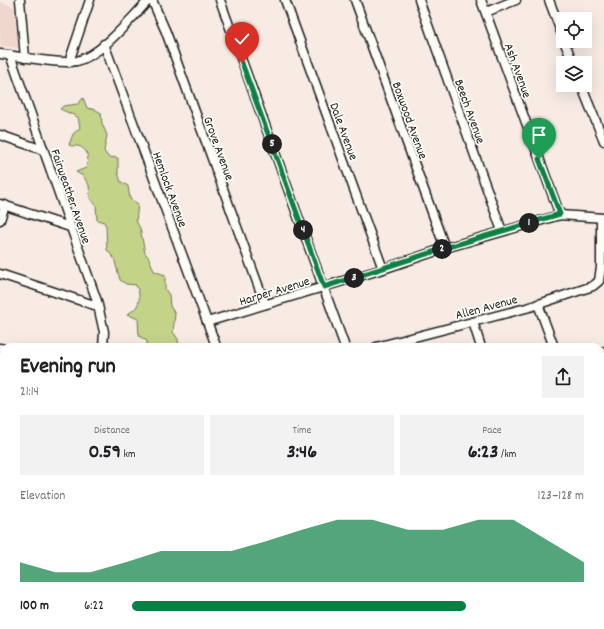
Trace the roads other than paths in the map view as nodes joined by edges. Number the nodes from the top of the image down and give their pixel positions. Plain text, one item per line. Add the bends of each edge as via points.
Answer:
1 (20, 0) edge
2 (151, 0) edge
3 (220, 0) edge
4 (285, 0) edge
5 (355, 0) edge
6 (419, 0) edge
7 (481, 0) edge
8 (516, 0) edge
9 (549, 0) edge
10 (87, 1) edge
11 (486, 12) junction
12 (556, 18) edge
13 (104, 44) junction
14 (0, 54) edge
15 (10, 55) junction
16 (25, 58) junction
17 (69, 62) junction
18 (584, 92) edge
19 (0, 135) edge
20 (604, 141) edge
21 (44, 150) junction
22 (2, 205) edge
23 (560, 214) junction
24 (602, 218) edge
25 (0, 220) edge
26 (70, 227) junction
27 (502, 231) junction
28 (445, 248) junction
29 (384, 269) junction
30 (0, 274) edge
31 (599, 281) joint
32 (324, 287) junction
33 (265, 304) junction
34 (538, 304) junction
35 (97, 306) junction
36 (207, 322) junction
37 (473, 322) junction
38 (407, 339) junction
39 (215, 342) dead end
40 (103, 343) edge
41 (344, 343) edge
42 (392, 343) edge
43 (408, 343) edge
44 (480, 343) edge
45 (553, 343) edge

1 - 16 street
2 - 13 street
2 - 33 street, Grove Avenue via 166,32
3 - 32 street
4 - 29 street, Dale Avenue
5 - 28 street, Boxwood Avenue
6 - 27 street, Beech Avenue
7 - 11 street, Ash Avenue
8 - 11 street
9 - 12 street
10 - 17 street
11 - 23 street, Ash Avenue
13 - 17 street via 83,59
13 - 36 street, Hemlock Avenue
14 - 15 street
15 - 16 street
15 - 21 street, Fairweather Avenue
16 - 17 street
18 - 20 street
19 - 21 street
21 - 26 street, Fairweather Avenue
22 - 25 street
22 - 26 street
23 - 24 street, Harper Avenue
23 - 27 street, Harper Avenue
24 - 31 street, Harper Avenue
26 - 35 street, Fairweather Avenue
27 - 28 street, Harper Avenue
28 - 29 street, Harper Avenue
29 - 32 street, Harper Avenue
30 - 35 street
31 - 34 street, Allen Avenue via 593,286
32 - 33 street, Harper Avenue
32 - 41 street
33 - 36 street, Harper Avenue
34 - 37 street, Allen Avenue
34 - 45 street
35 - 40 street, Fairweather Avenue via 104,332
36 - 39 street, Hemlock Avenue
37 - 38 street, Allen Avenue
37 - 44 street
38 - 42 street, Allen Avenue
38 - 43 street

